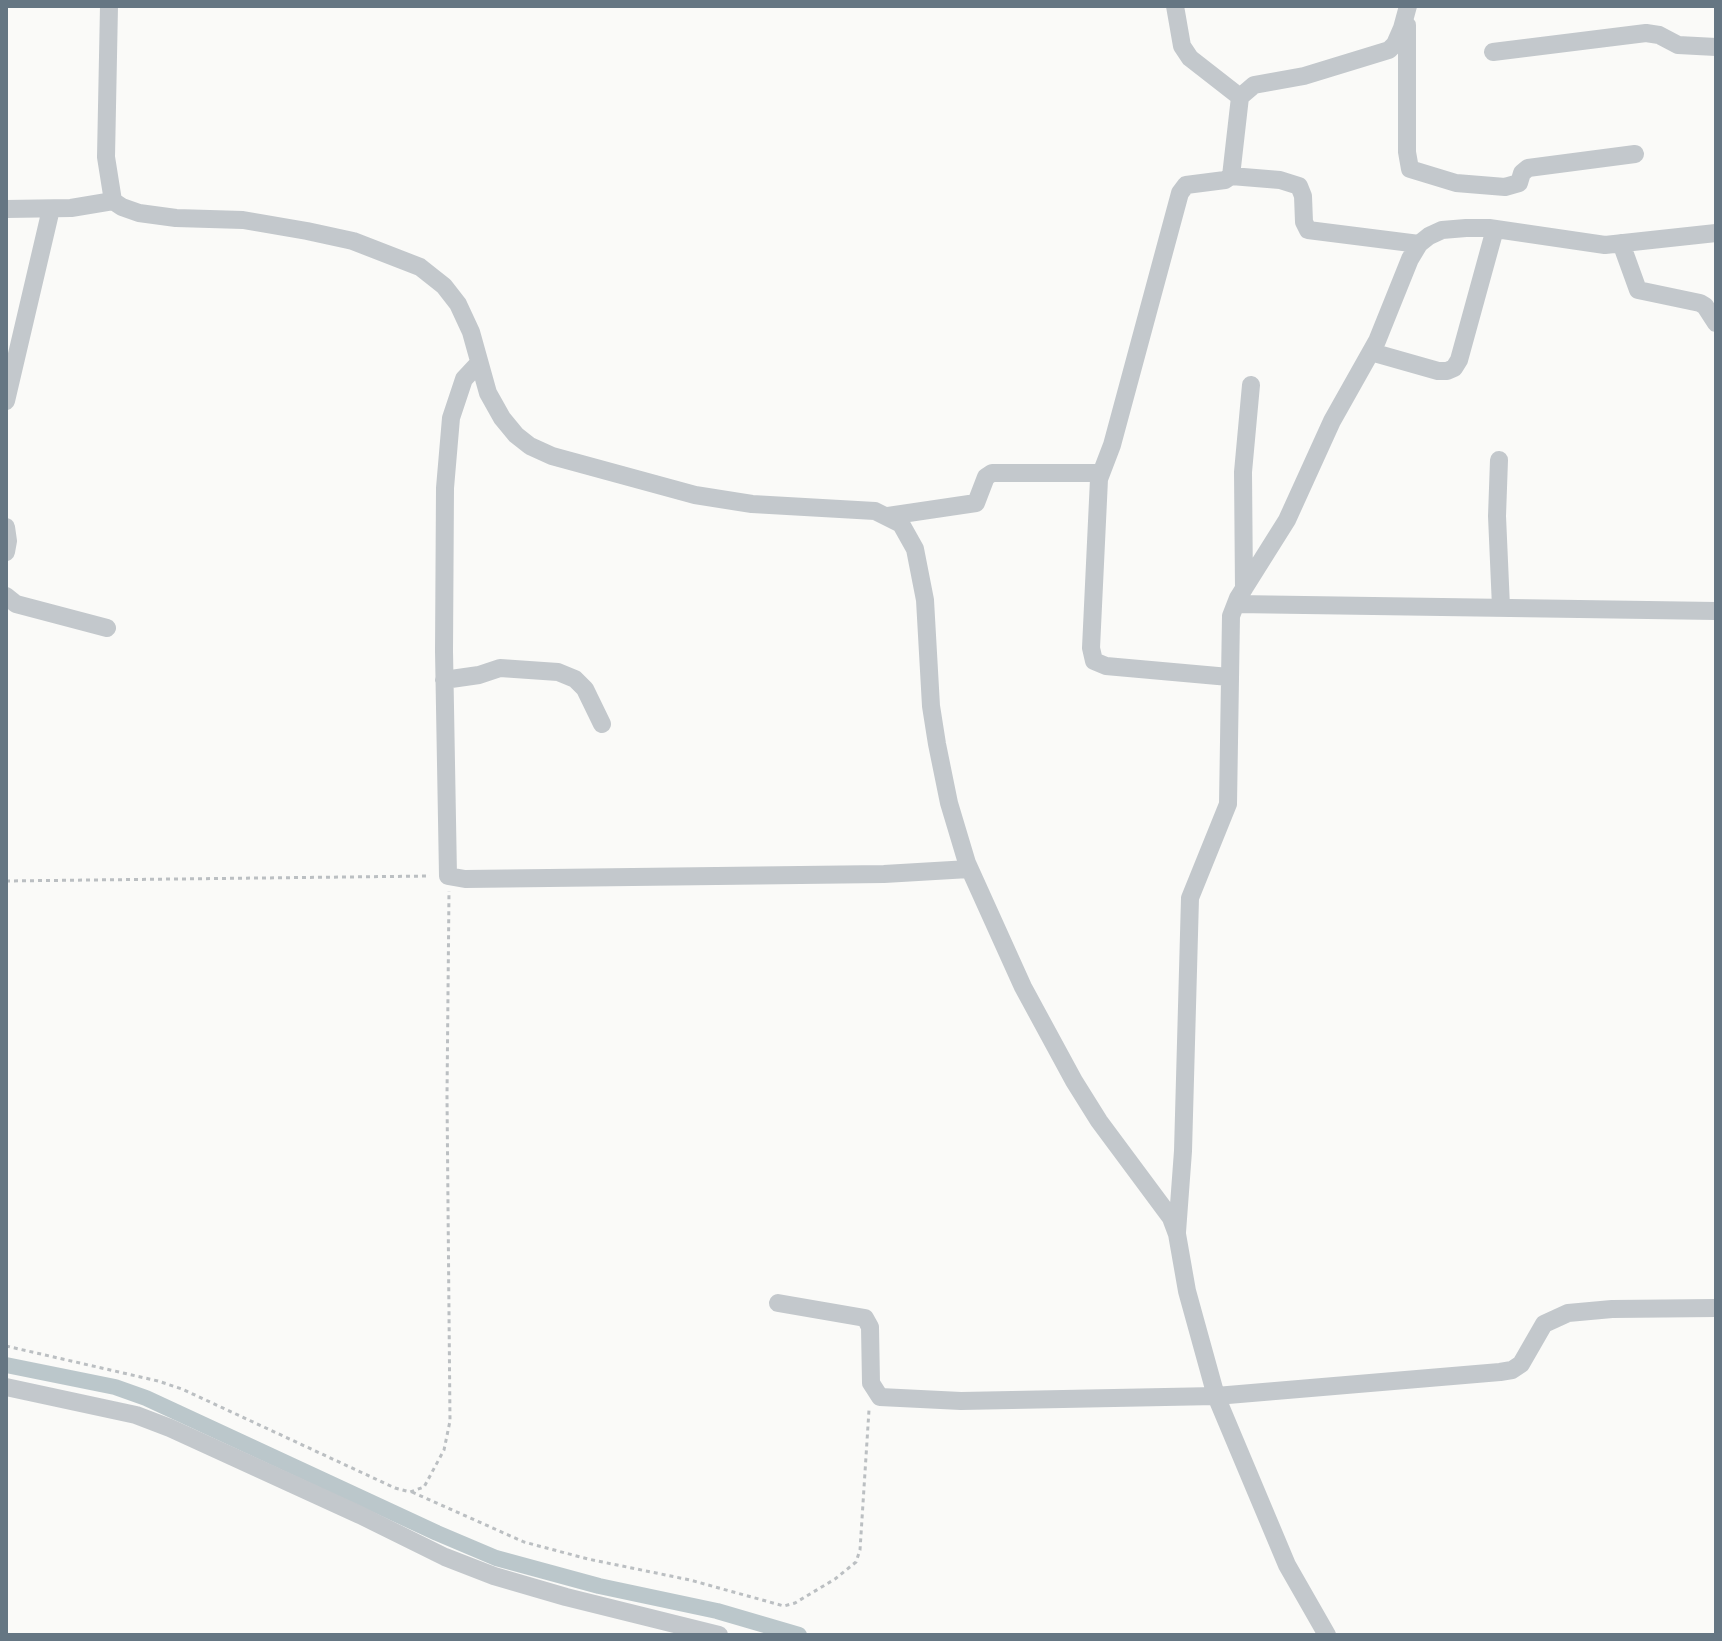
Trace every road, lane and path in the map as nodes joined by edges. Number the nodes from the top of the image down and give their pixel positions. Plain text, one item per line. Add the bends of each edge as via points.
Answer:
1 (109, 6) edge
2 (1175, 6) edge
3 (1407, 10) edge
4 (1716, 47) edge
5 (1493, 52) dead end
6 (1240, 97) junction
7 (1635, 154) dead end
8 (1231, 176) junction
9 (113, 201) junction
10 (6, 209) edge
11 (51, 209) junction
12 (1495, 229) junction
13 (1716, 233) edge
14 (1621, 243) junction
15 (1419, 244) junction
16 (1716, 323) edge
17 (1371, 352) junction
18 (478, 364) junction
19 (1251, 385) dead end
20 (6, 401) edge
21 (1499, 460) dead end
22 (1101, 473) junction
23 (888, 516) junction
24 (6, 527) edge
25 (6, 552) edge
26 (6, 596) edge
27 (1240, 596) junction
28 (1501, 607) junction
29 (1716, 611) edge
30 (107, 628) dead end
31 (1229, 677) junction
32 (444, 680) junction
33 (602, 724) dead end
34 (969, 869) junction
35 (451, 877) junction
36 (6, 881) edge
37 (1177, 1234) junction
38 (778, 1303) dead end
39 (1716, 1308) edge
40 (6, 1346) edge
41 (6, 1387) edge
42 (874, 1391) junction
43 (1216, 1396) junction
44 (410, 1492) junction
45 (719, 1635) edge
46 (1327, 1635) edge

1 - 9 street via 106,157
2 - 6 street via 1182,46 1190,58
3 - 6 street via 1395,44 1380,55 1254,85
3 - 7 street via 1410,169 1456,183 1505,187 1519,183 1528,168
4 - 5 street via 1678,45 1646,33
6 - 8 street
8 - 15 street via 1299,186 1308,230
8 - 22 street via 1186,185 1180,193
9 - 11 street
9 - 18 street via 139,213 243,220 307,231 410,262 444,286 458,304
10 - 11 street
11 - 20 street
12 - 14 street via 1584,244
12 - 15 street via 1442,230
12 - 17 street via 1454,368 1438,371
13 - 14 street
14 - 16 street via 1638,290 1700,303
15 - 17 street
17 - 27 street via 1332,421 1287,520
18 - 23 street via 502,418 530,446 552,456 695,495 752,504 853,508
18 - 32 street via 464,379 451,418 445,488
19 - 27 street
21 - 28 street
22 - 23 street via 992,473 976,503
22 - 31 street via 1096,490 1094,661
23 - 34 street via 901,524 915,549 925,600 937,744
24 - 25 street
26 - 30 street via 16,604
27 - 28 street
27 - 31 street via 1231,616
28 - 29 street
31 - 37 street via 1228,804 1190,898
32 - 33 street via 500,668 558,672 585,689
32 - 35 street
34 - 35 street
34 - 37 street via 1074,1081
35 - 36 path
35 - 44 path via 450,1421 444,1450 424,1487
37 - 43 street
38 - 42 street via 860,1316 869,1322
39 - 43 street via 1568,1313 1544,1324 1521,1364 1500,1372
40 - 44 path via 182,1389
41 - 45 street via 124,1412 170,1428 494,1576
42 - 43 street via 880,1397 961,1401
42 - 44 path via 856,1562 784,1606 524,1542
43 - 46 street via 1287,1565

